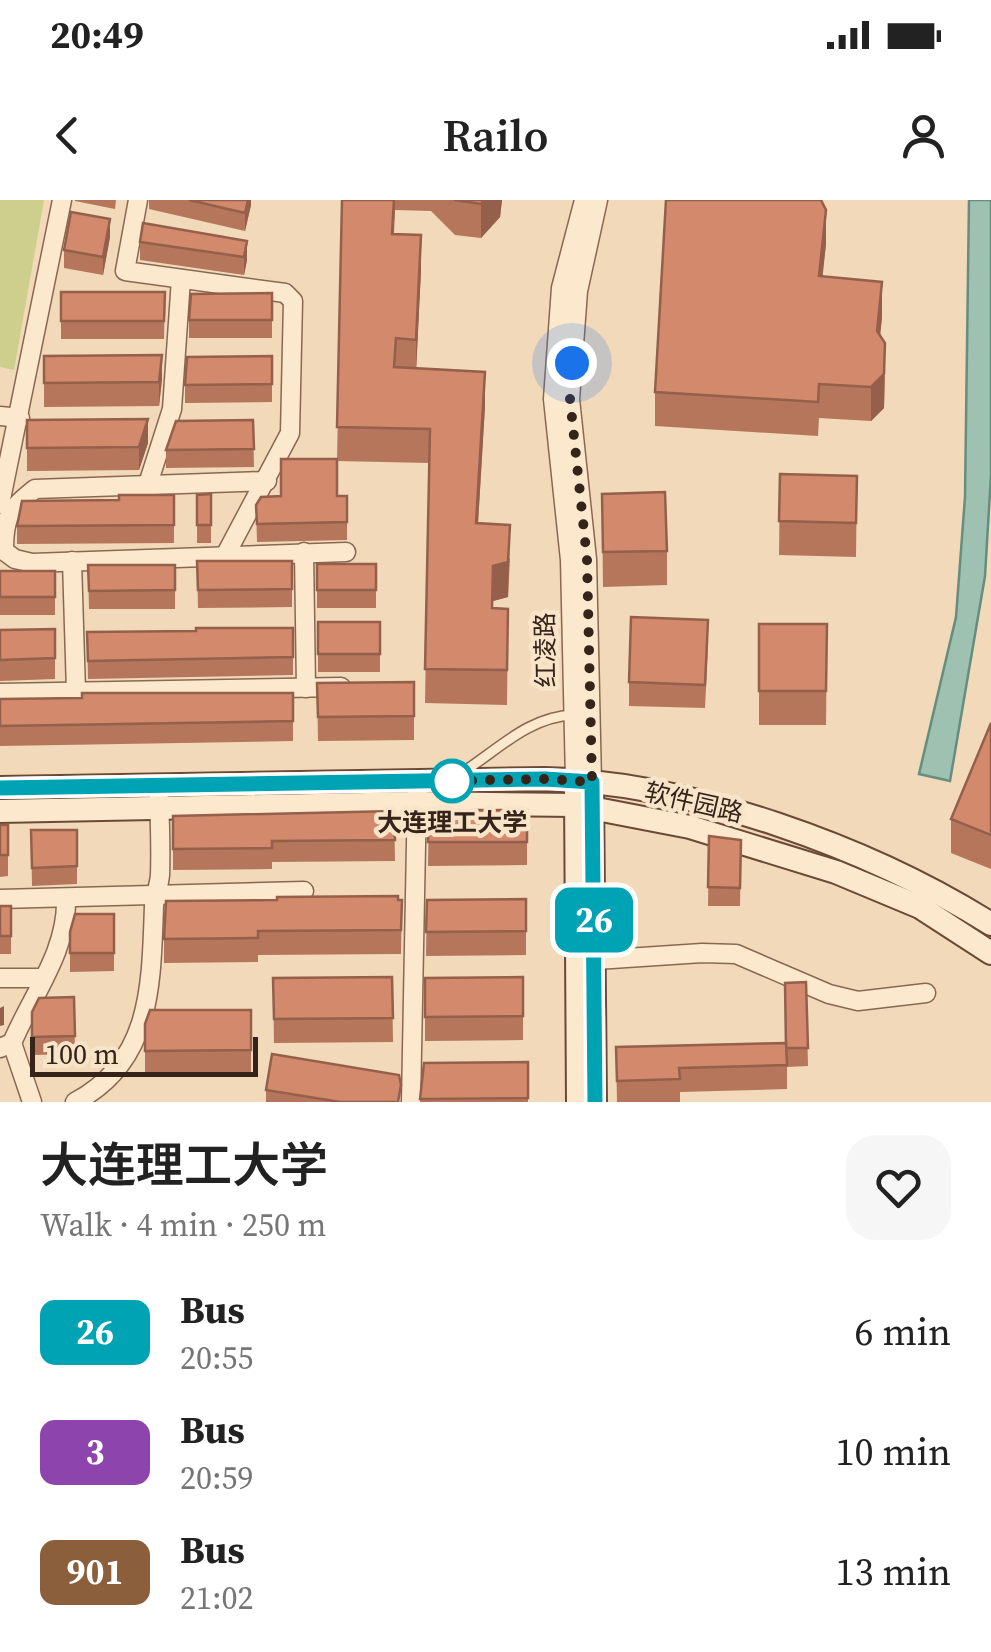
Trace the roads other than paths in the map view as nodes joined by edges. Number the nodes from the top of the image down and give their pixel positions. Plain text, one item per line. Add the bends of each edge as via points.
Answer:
1 (62, 200) edge
2 (138, 200) edge
3 (584, 200) edge
4 (598, 200) edge
5 (181, 279) junction
6 (0, 416) edge
7 (20, 418) junction
8 (267, 481) junction
9 (148, 484) junction
10 (0, 504) edge
11 (304, 552) junction
12 (346, 552) dead end
13 (226, 554) junction
14 (72, 561) junction
15 (359, 686) edge
16 (306, 688) junction
17 (76, 692) junction
18 (0, 693) edge
19 (574, 715) junction
20 (444, 781) junction
21 (584, 781) junction
22 (0, 788) edge
23 (416, 792) junction
24 (159, 796) junction
25 (584, 806) junction
26 (0, 811) edge
27 (304, 891) dead end
28 (155, 896) junction
29 (0, 898) edge
30 (66, 898) junction
31 (991, 924) edge
32 (991, 953) edge
33 (586, 961) junction
34 (0, 978) edge
35 (44, 978) junction
36 (926, 992) dead end
37 (6, 1045) edge
38 (108, 1081) junction
39 (32, 1102) edge
40 (75, 1102) edge
41 (106, 1102) edge
42 (411, 1102) edge
43 (578, 1102) edge
44 (595, 1102) edge

1 - 7 street
2 - 5 street via 125,272
3 - 19 street, 红凌路 via 561,288 553,399 570,560
4 - 21 street, 红凌路 via 578,291 570,399 587,559
5 - 8 street via 286,293 292,300 290,434
5 - 9 street via 172,409
6 - 7 street
7 - 10 street
8 - 9 street
8 - 13 street
9 - 14 street via 35,488 11,508 4,551 32,563
11 - 12 street
11 - 13 street
11 - 16 street
13 - 14 street
14 - 17 street
15 - 16 street
16 - 17 street
17 - 18 street
19 - 20 lane via 530,726
19 - 21 street, 红凌路
20 - 21 main road, 软件园路
20 - 23 main road, 软件园路
21 - 25 main road, 红凌路
21 - 31 main road, 软件园路 via 701,804 844,849
22 - 24 main road, 软件园路
23 - 24 main road, 软件园路
23 - 25 main road, 软件园路
23 - 42 street
24 - 26 main road, 软件园路
24 - 28 street
25 - 32 main road, 软件园路 via 690,827 836,872 920,908
25 - 33 main road, 红凌路
27 - 28 street
28 - 30 street
28 - 38 street via 146,1010 125,1060
29 - 30 street
30 - 35 street via 60,948
33 - 36 street via 736,954 858,1001
33 - 43 main road, 红凌路
33 - 44 main road, 红凌路
34 - 35 street
35 - 37 street
37 - 39 street
38 - 40 street
38 - 41 street

